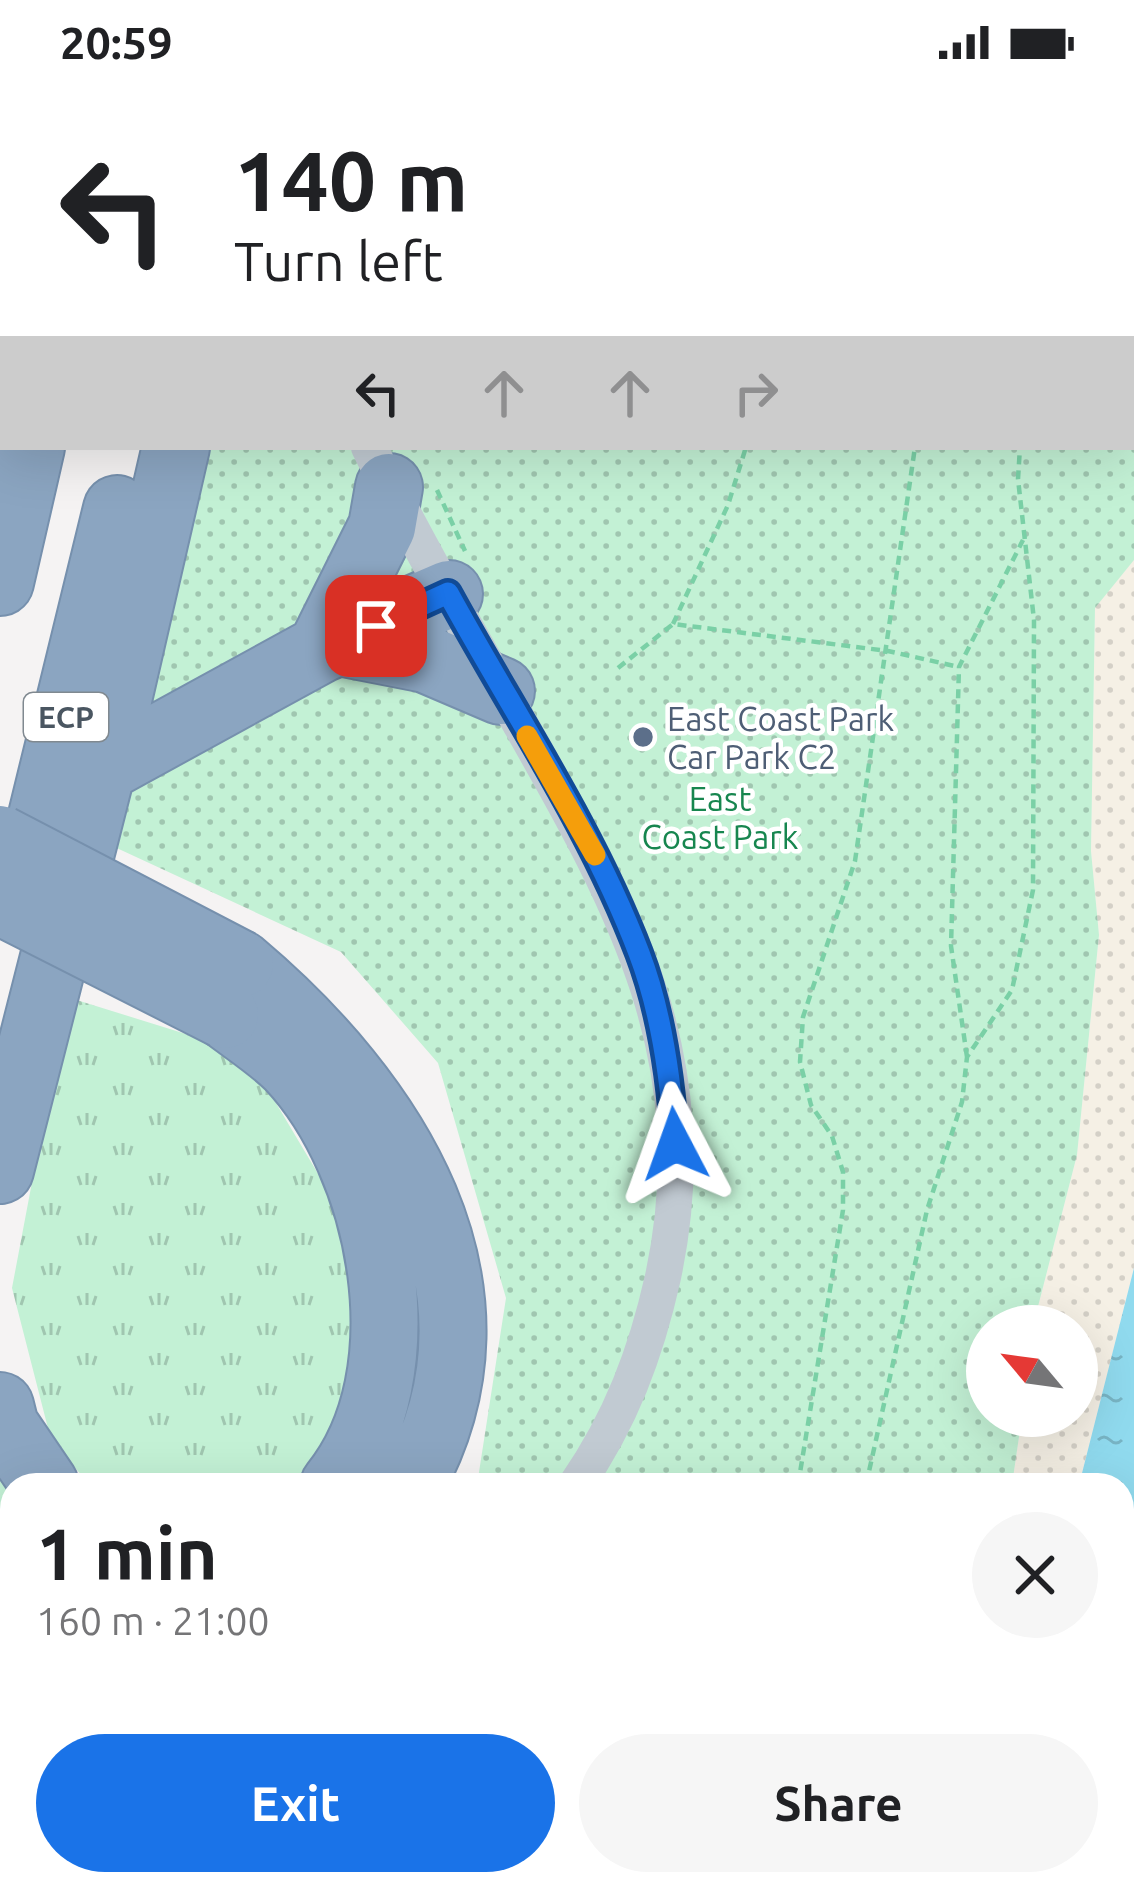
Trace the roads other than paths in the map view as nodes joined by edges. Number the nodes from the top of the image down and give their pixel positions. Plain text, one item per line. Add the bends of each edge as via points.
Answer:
1 (30, 450) edge
2 (131, 450) edge
3 (175, 450) edge
4 (398, 474) edge
5 (0, 582) edge
6 (146, 584) junction
7 (448, 593) junction
8 (330, 646) junction
9 (502, 691) junction
10 (227, 700) junction
11 (102, 769) junction
12 (0, 838) edge
13 (0, 901) edge
14 (0, 987) edge
15 (232, 989) junction
16 (0, 1170) edge
17 (0, 1406) edge
18 (37, 1473) edge
19 (344, 1473) edge
20 (418, 1473) edge
21 (584, 1473) edge

1 - 5 highway
2 - 14 highway, ECP
3 - 6 highway
4 - 7 street
4 - 8 highway
6 - 10 highway via 152,653 188,691
6 - 11 highway
7 - 8 highway
7 - 9 street
8 - 9 highway via 426,658
8 - 10 highway
9 - 21 street via 607,876 641,958 670,1072 678,1179 648,1347
10 - 11 highway
11 - 16 highway
12 - 15 highway, bridge
13 - 15 highway, bridge
15 - 19 highway via 324,1114 376,1238 386,1309 380,1392
15 - 20 highway via 300,1015 364,1089 440,1234 449,1385
17 - 18 highway

